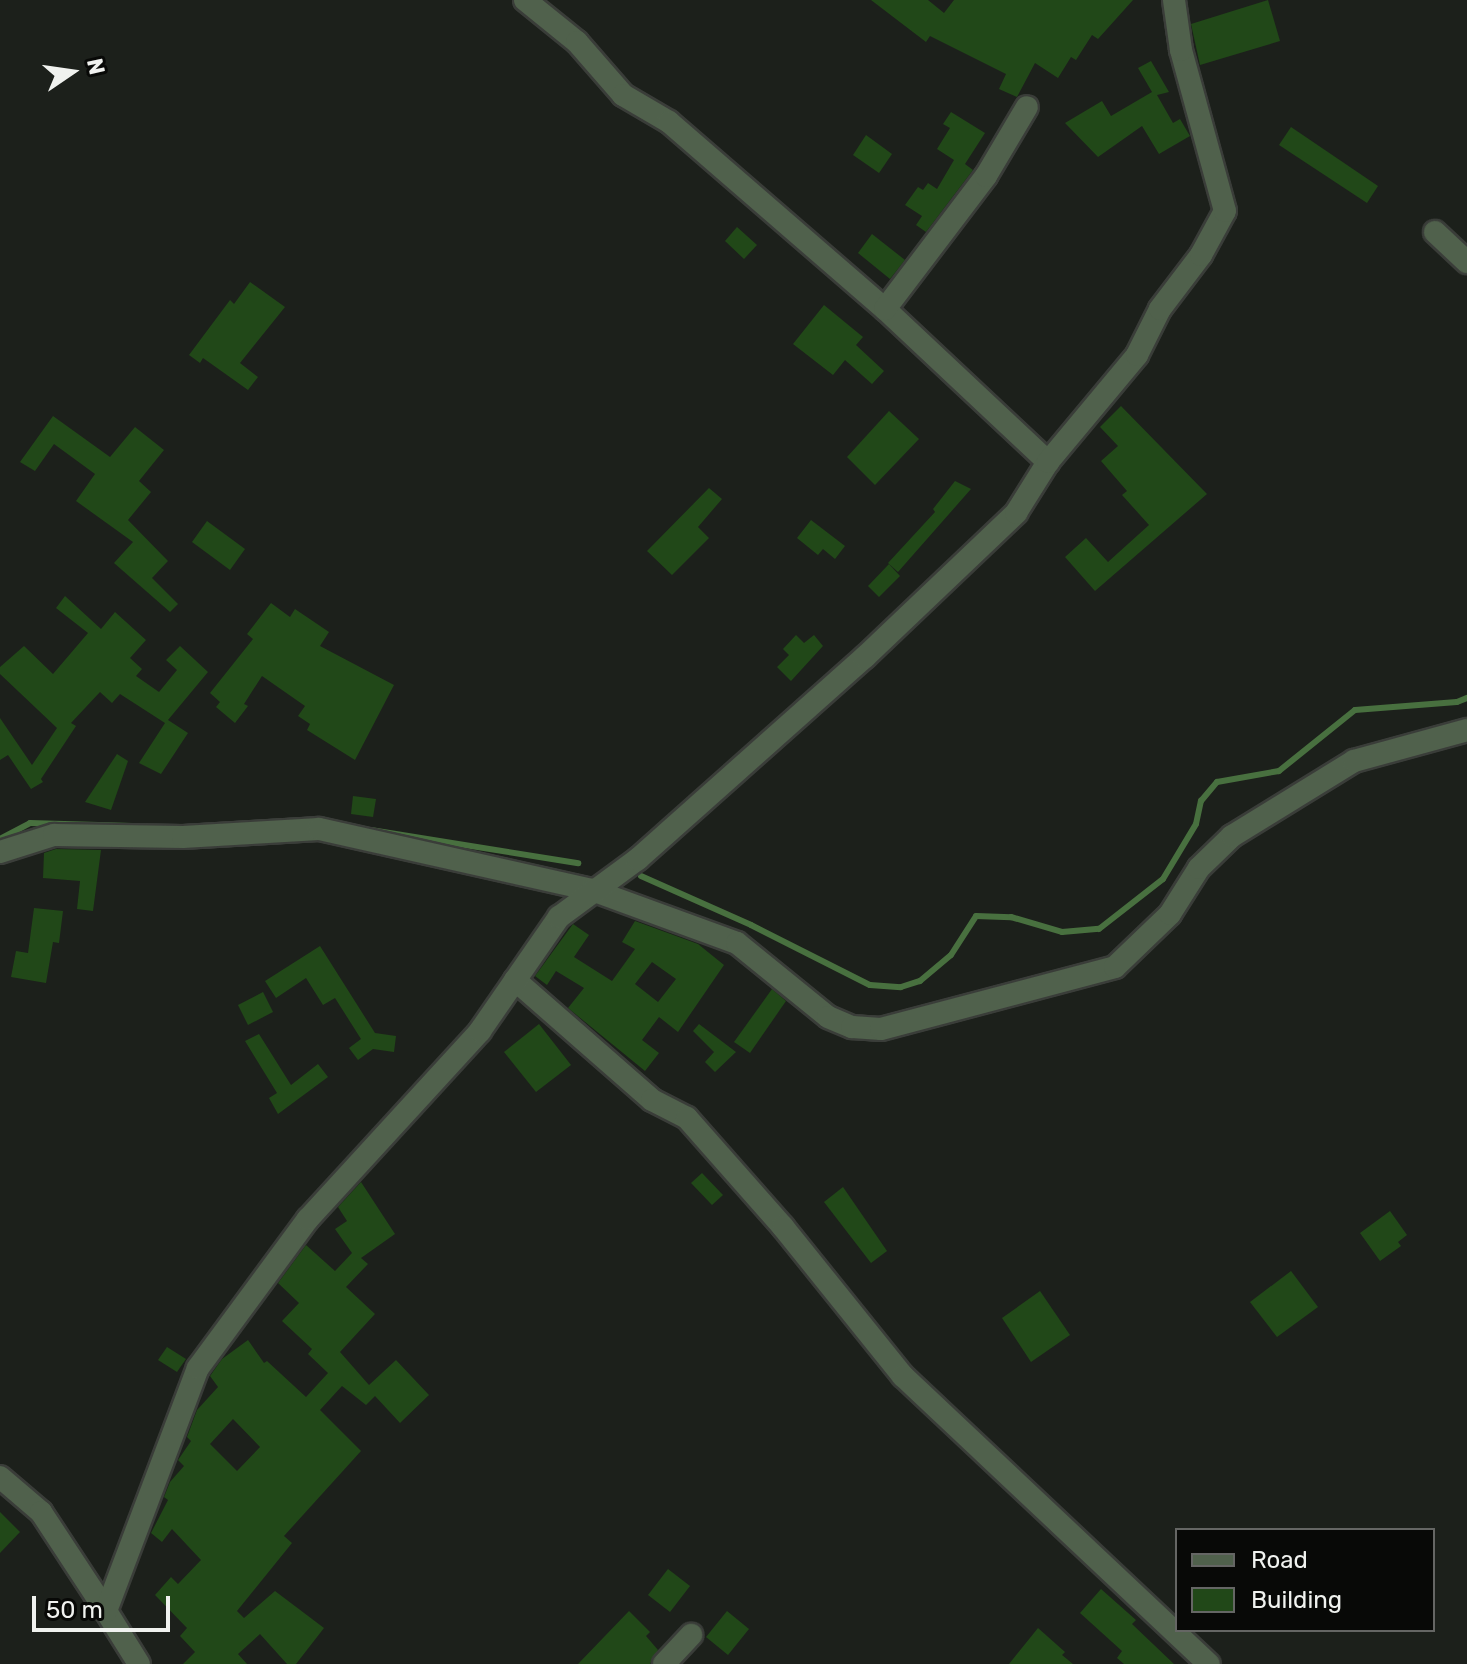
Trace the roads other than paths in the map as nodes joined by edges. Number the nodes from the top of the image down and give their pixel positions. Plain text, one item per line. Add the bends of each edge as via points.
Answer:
1 (525, 0) edge
2 (1174, 0) edge
3 (1027, 107) dead end
4 (1435, 232) dead end
5 (1467, 262) edge
6 (885, 309) junction
7 (1048, 462) junction
8 (1467, 730) edge
9 (0, 852) edge
10 (592, 890) junction
11 (515, 980) junction
12 (0, 1477) edge
13 (106, 1611) junction
14 (691, 1635) dead end
15 (139, 1664) edge
16 (664, 1664) edge
17 (1209, 1664) edge

1 - 6 street via 577,42 623,95 669,122
2 - 7 street via 1181,50 1225,211 1201,255 1160,309 1137,355
3 - 6 street via 986,176
4 - 5 street
6 - 7 street
7 - 10 street via 1016,513 865,657 638,859
8 - 10 street via 1354,761 1232,836 1199,868 1170,914 1115,967 881,1029 852,1027 828,1017 737,943
9 - 10 street via 54,835 183,837 319,829
10 - 11 street via 559,917
11 - 13 street via 480,1031 308,1219 198,1368
11 - 17 street via 652,1100 687,1118 903,1376
12 - 13 street via 41,1512
13 - 15 street
14 - 16 street

